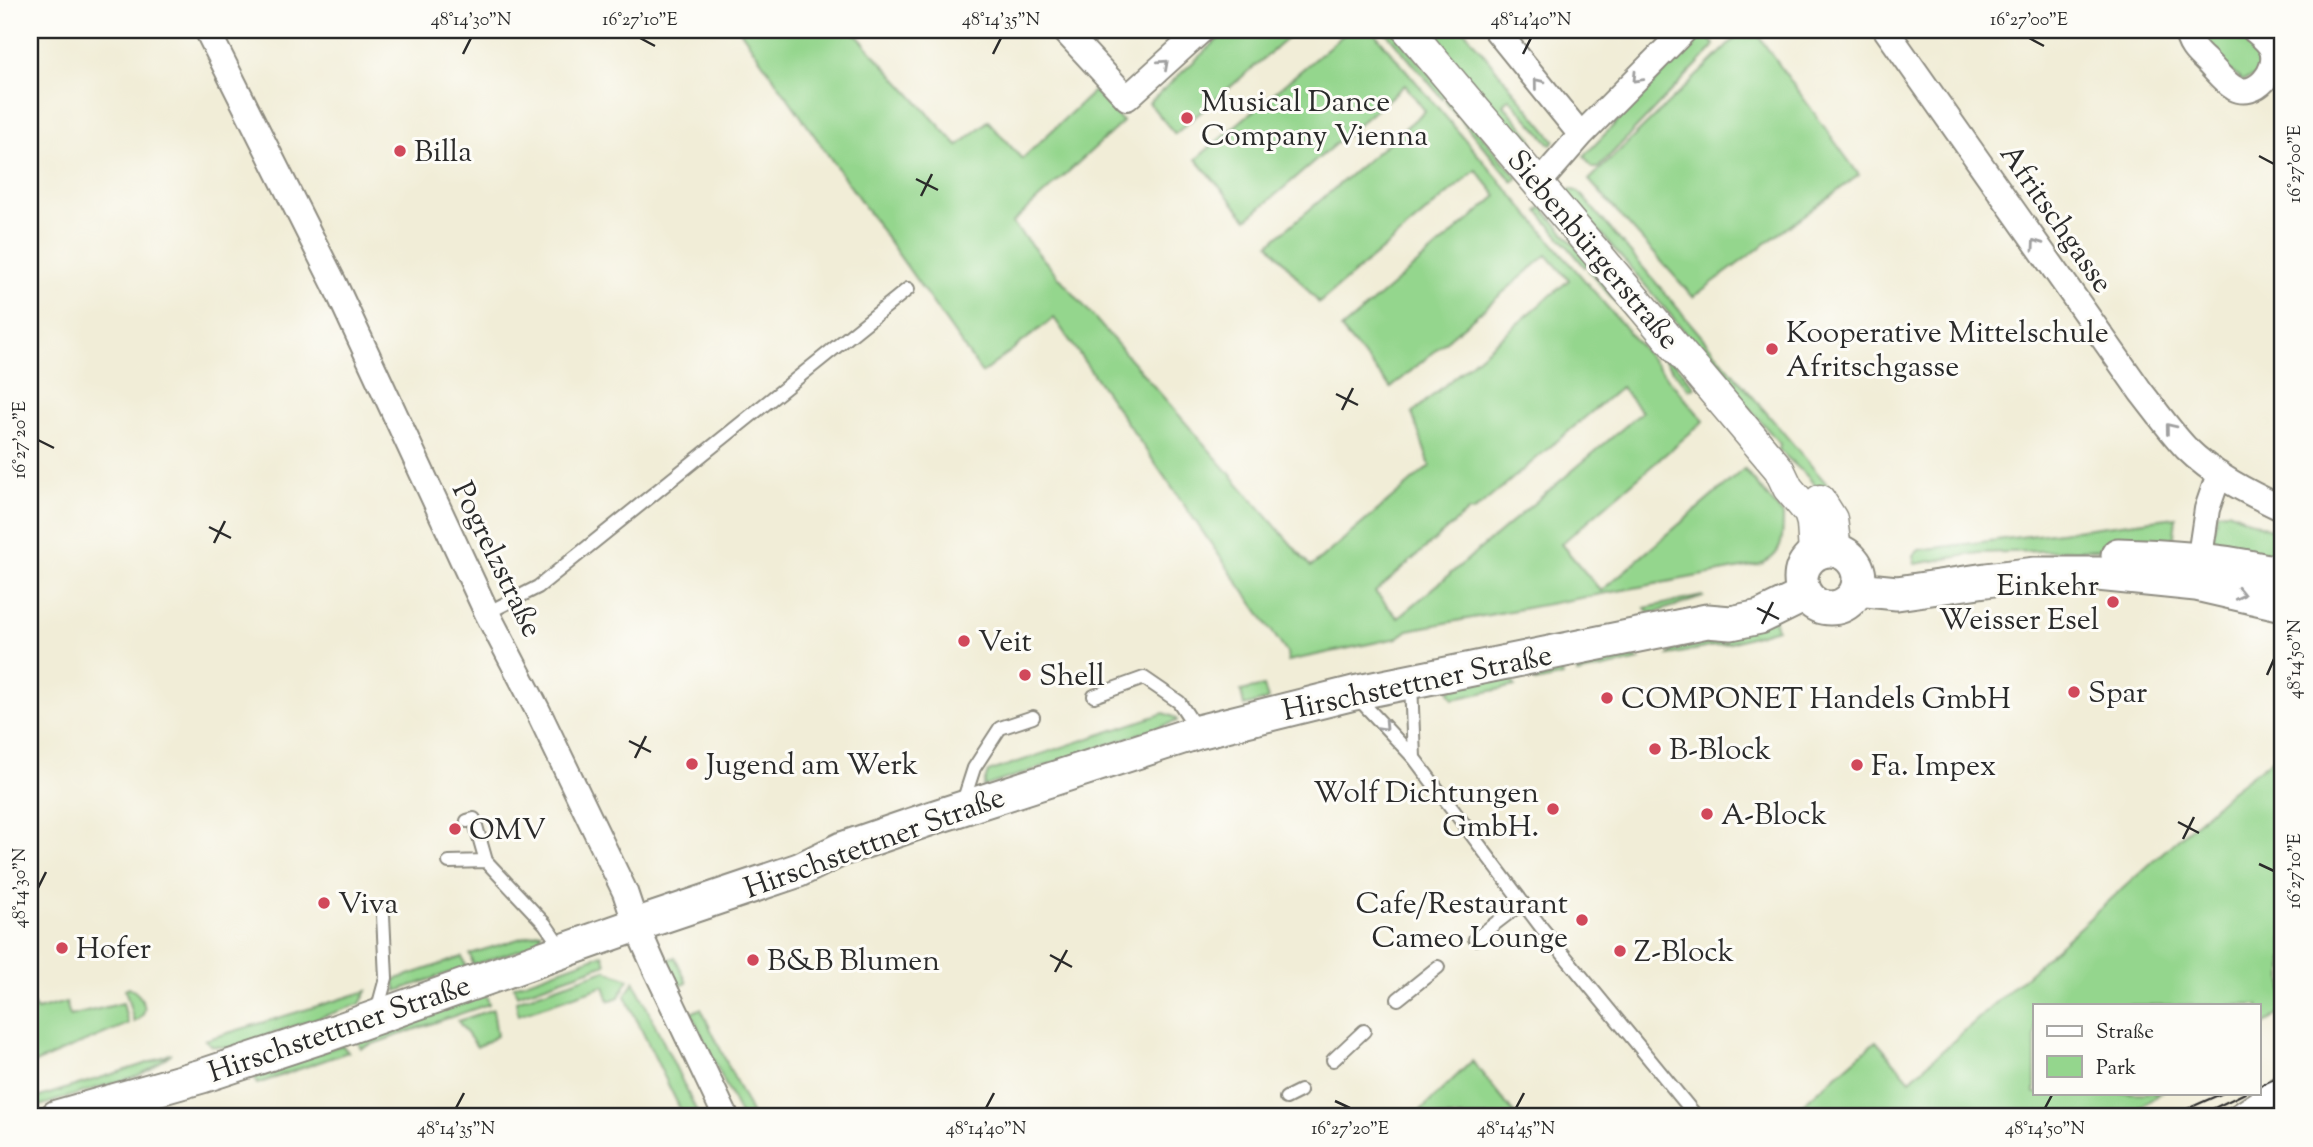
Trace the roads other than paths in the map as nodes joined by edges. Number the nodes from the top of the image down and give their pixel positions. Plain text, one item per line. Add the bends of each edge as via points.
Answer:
1 (207, 30) edge
2 (1064, 30) edge
3 (1202, 30) edge
4 (1409, 30) edge
5 (1496, 30) edge
6 (1685, 30) edge
7 (1886, 30) edge
8 (2187, 30) edge
9 (2254, 30) edge
10 (1581, 135) junction
11 (1539, 183) junction
12 (908, 289) dead end
13 (2219, 474) junction
14 (2283, 509) edge
15 (1828, 572) junction
16 (2198, 572) junction
17 (2283, 575) edge
18 (2283, 604) edge
19 (487, 613) junction
20 (1411, 682) junction
21 (1354, 693) junction
22 (1094, 696) dead end
23 (1033, 717) dead end
24 (1198, 732) junction
25 (1414, 758) junction
26 (960, 809) junction
27 (467, 821) dead end
28 (486, 861) junction
29 (449, 862) dead end
30 (1522, 903) junction
31 (383, 915) dead end
32 (636, 925) junction
33 (1475, 939) dead end
34 (564, 950) junction
35 (1438, 967) dead end
36 (1398, 999) dead end
37 (375, 1018) junction
38 (1364, 1031) dead end
39 (1333, 1060) dead end
40 (2283, 1087) edge
41 (1300, 1091) dead end
42 (1286, 1098) dead end
43 (57, 1117) edge
44 (726, 1117) edge
45 (1697, 1117) edge
46 (2238, 1117) edge

1 - 19 street, Pogrelzstraße via 337,289
2 -> 3 street via 1126,98
4 - 11 street, Siebenbürgerstraße
10 -> 5 street
6 -> 10 street
13 -> 7 street, Afritschgasse via 2186,447 2141,392
8 - 9 street via 2192,48 2241,90 2258,86 2272,67 2272,50
10 - 11 street
11 - 15 street, Siebenbürgerstraße via 1779,469 1800,476 1825,506 1832,519
12 - 19 lane via 538,587
13 - 14 street, Afritschgasse
13 - 16 street via 2207,509
15 - 16 main road via 1891,573 2029,554 2102,555
15 - 16 main road via 1897,593 2000,573
15 - 20 main road, Hirschstettner Straße via 1760,617 1731,624 1707,621
16 - 17 main road via 2250,566
16 -> 18 main road
19 - 32 street, Pogrelzstraße via 625,892
20 - 21 main road, Hirschstettner Straße
20 - 25 lane
21 - 24 main road, Hirschstettner Straße
21 -> 25 lane
22 - 24 lane via 1144,678 1179,702
23 - 26 lane via 1000,729 974,768
24 - 26 main road, Hirschstettner Straße
25 - 30 lane
26 - 32 main road, Hirschstettner Straße
27 - 28 lane via 474,819
28 - 29 lane
28 - 34 lane
30 - 33 lane
30 - 45 lane
31 - 37 lane via 386,978
32 - 34 main road, Hirschstettner Straße
32 - 44 street, Pogrelzstraße
34 - 37 main road, Hirschstettner Straße
35 - 36 lane
37 - 43 main road, Hirschstettner Straße via 236,1065
38 - 39 lane
40 - 46 street
41 - 42 lane

